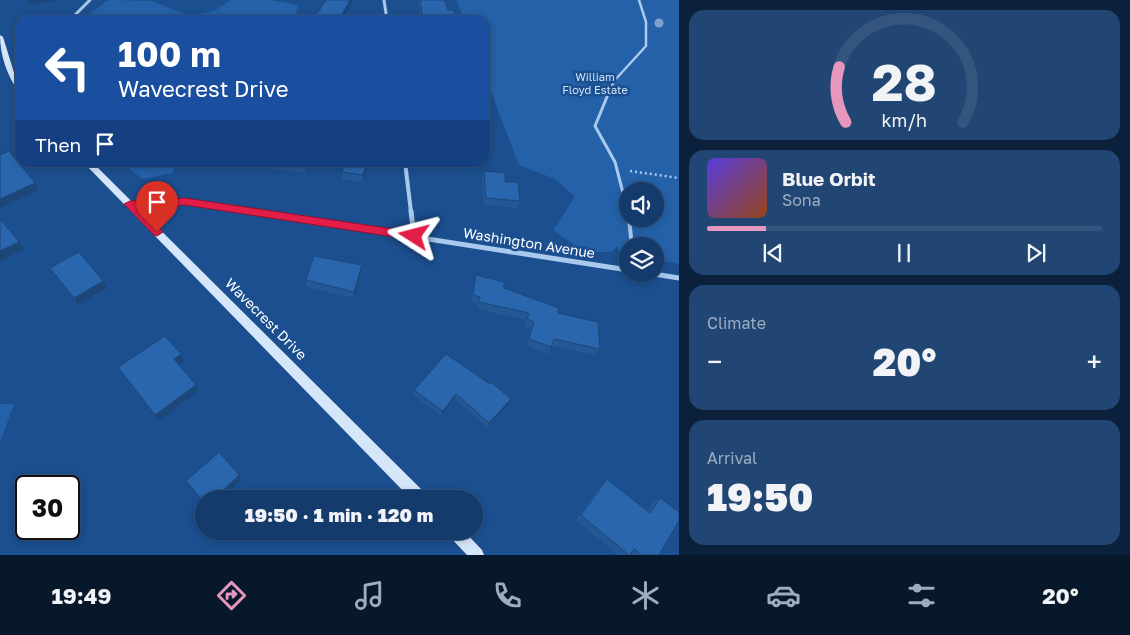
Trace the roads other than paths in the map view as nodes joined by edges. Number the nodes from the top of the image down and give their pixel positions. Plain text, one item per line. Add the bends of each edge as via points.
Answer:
1 (90, 0) edge
2 (384, 0) edge
3 (639, 0) edge
4 (75, 15) edge
5 (386, 15) edge
6 (0, 37) edge
7 (13, 79) joint
8 (15, 82) edge
9 (92, 167) edge
10 (406, 167) edge
11 (617, 170) joint
12 (620, 182) edge
13 (130, 204) junction
14 (414, 236) junction
15 (619, 269) edge
16 (664, 276) edge
17 (679, 278) edge
18 (412, 490) edge
19 (463, 540) edge
20 (477, 555) edge

1 - 4 street
2 - 5 street
3 - 11 lane via 646,22 646,46 614,81 595,126
6 - 7 street
7 - 8 street
9 - 13 street, Wavecrest Drive
10 - 14 street
11 - 12 lane
13 - 14 street, Washington Avenue via 185,202
13 - 18 street, Wavecrest Drive
14 - 15 street, Washington Avenue
16 - 17 street
19 - 20 street

